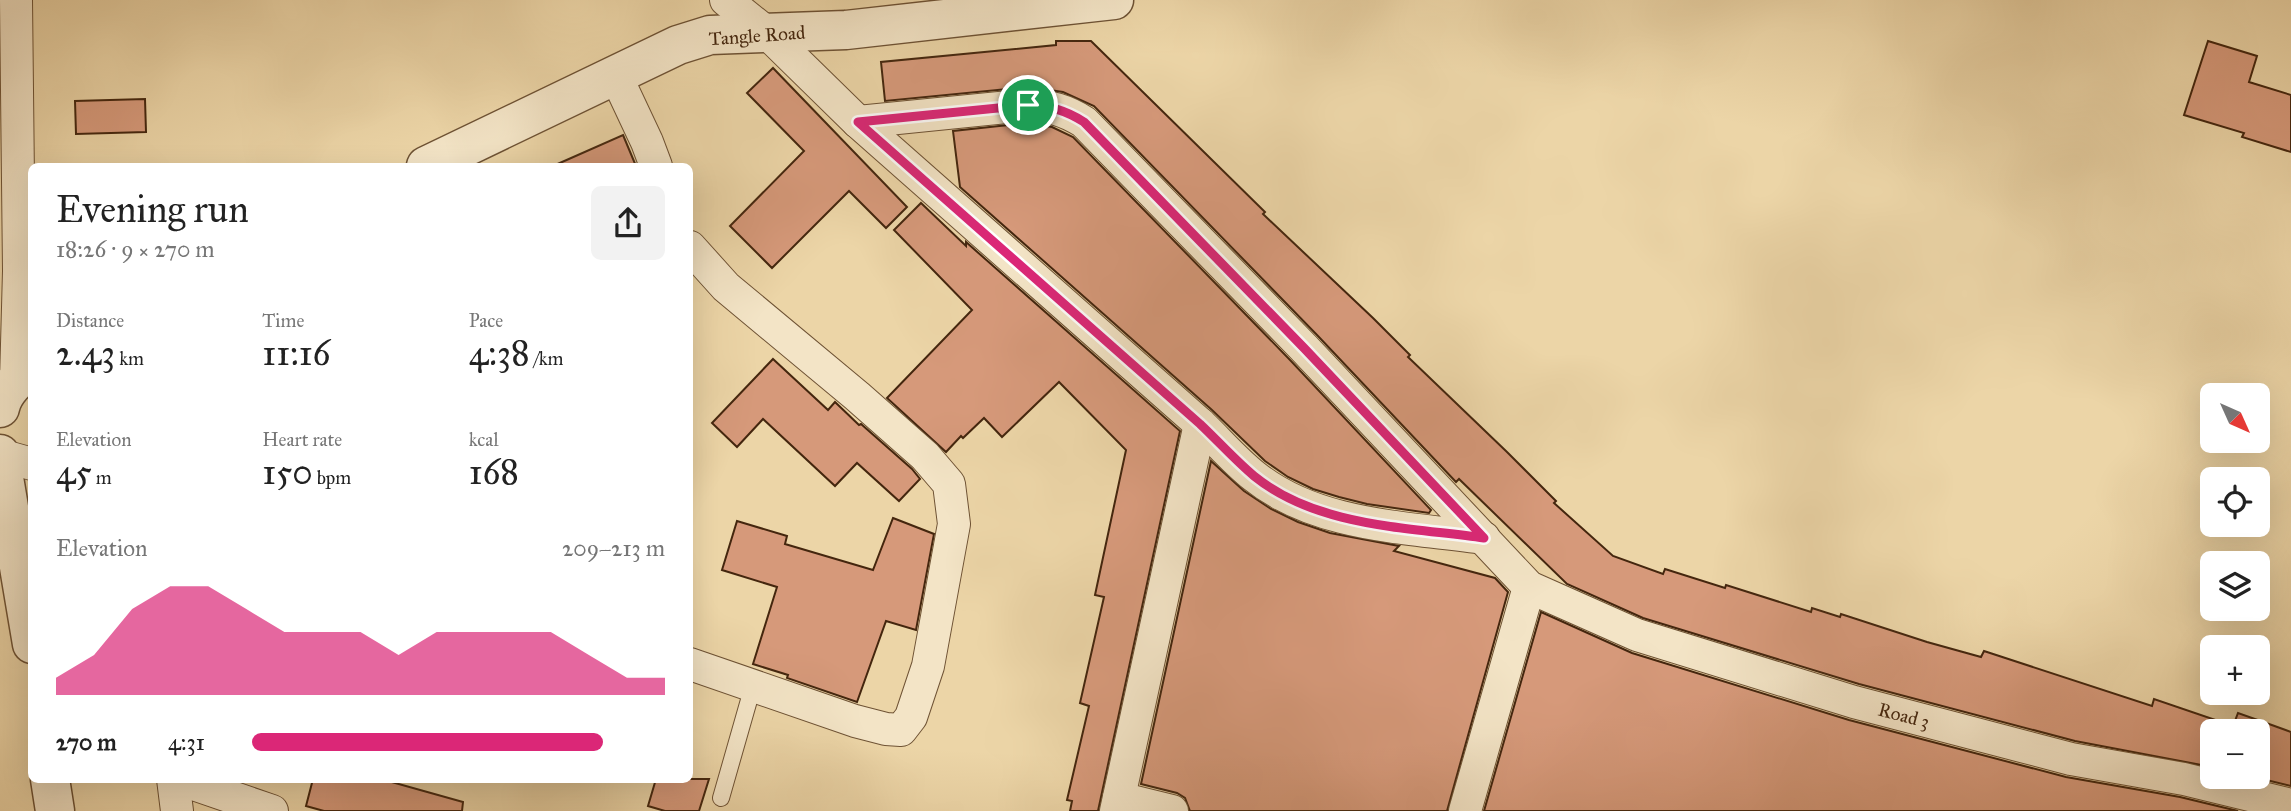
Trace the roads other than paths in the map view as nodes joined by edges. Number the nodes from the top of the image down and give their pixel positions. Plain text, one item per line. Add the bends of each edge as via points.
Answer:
1 (16, 0) edge
2 (726, 0) edge
3 (1114, 0) edge
4 (765, 32) junction
5 (615, 76) junction
6 (858, 122) junction
7 (432, 163) edge
8 (655, 163) edge
9 (693, 250) edge
10 (17, 272) edge
11 (16, 385) edge
12 (1200, 424) junction
13 (0, 454) edge
14 (28, 463) edge
15 (1484, 538) junction
16 (1529, 587) junction
17 (28, 620) edge
18 (693, 665) edge
19 (753, 686) junction
20 (51, 783) edge
21 (174, 783) edge
22 (191, 783) edge
23 (721, 798) dead end
24 (1117, 804) edge
25 (2291, 805) edge
26 (55, 811) edge
27 (177, 811) edge
28 (272, 811) edge
29 (1172, 811) edge
30 (1465, 811) edge

1 - 10 street
2 - 4 street
3 - 4 street, Tangle Road via 846,30
4 - 5 street, Tangle Road via 710,35 678,44
4 - 6 street
5 - 7 street, Tangle Road
5 - 8 street
6 - 12 street
6 - 15 street via 1028,105 1069,112 1084,122
9 - 19 street via 726,287 925,456 949,484 951,494 954,524 928,666 911,717 901,730
10 - 11 street
12 - 15 street via 1255,477 1316,511
12 - 24 street
13 - 14 street
13 - 17 street
15 - 16 street
16 - 25 street, Road 3 via 1637,635 1854,702 2071,759 2184,779
16 - 30 street
18 - 19 street
19 - 23 lane
20 - 26 street
21 - 27 street
22 - 28 street
24 - 29 street

